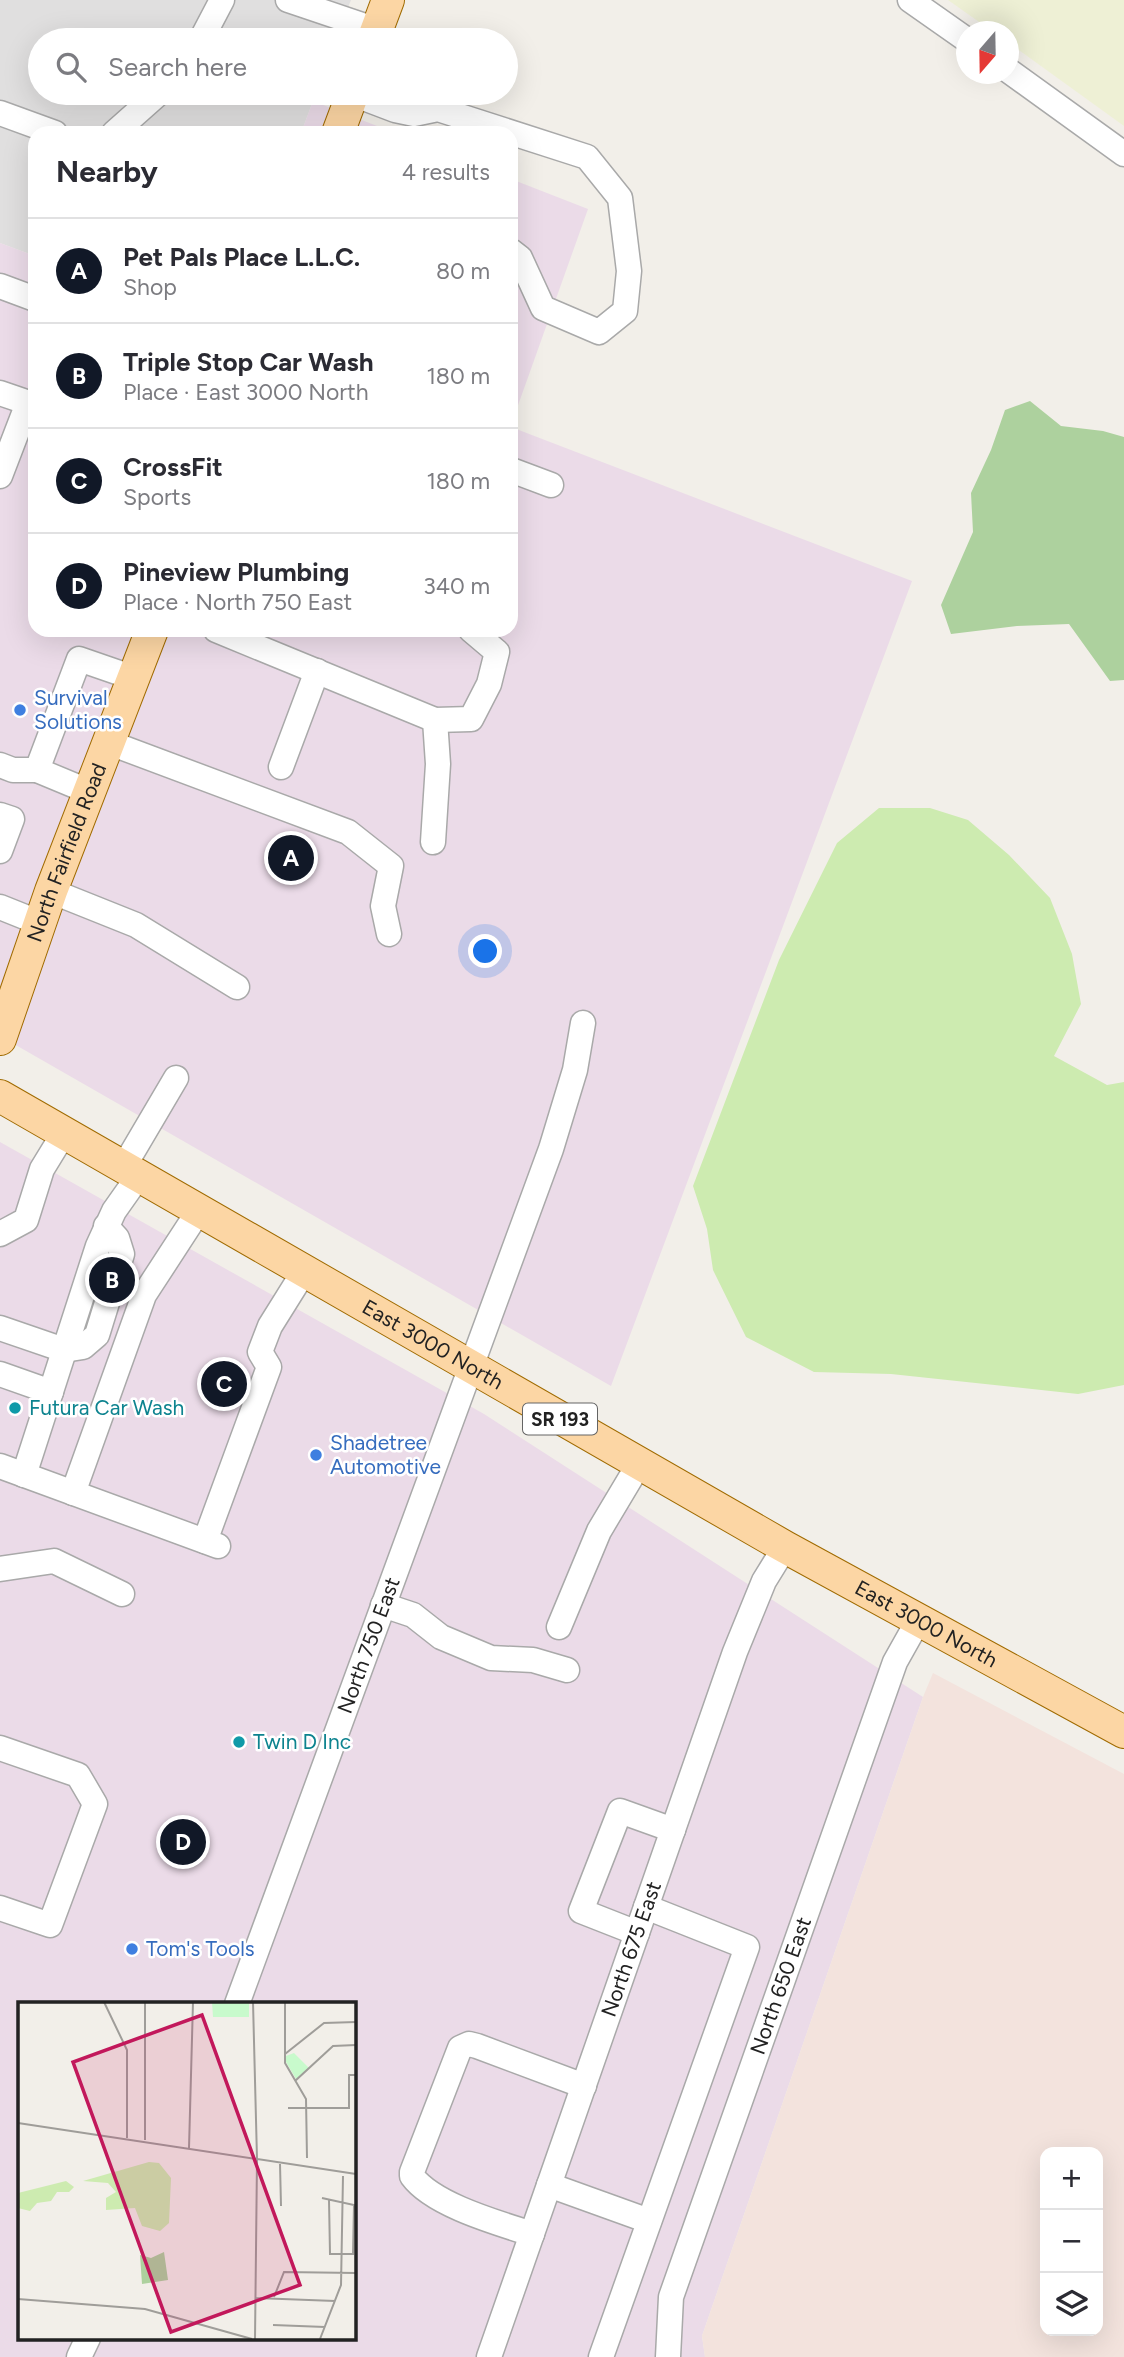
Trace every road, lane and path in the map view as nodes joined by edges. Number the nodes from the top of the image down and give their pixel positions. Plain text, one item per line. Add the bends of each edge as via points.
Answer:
1 (222, 0) edge
2 (288, 0) edge
3 (388, 0) edge
4 (910, 0) edge
5 (207, 28) edge
6 (358, 28) edge
7 (378, 28) edge
8 (956, 32) edge
9 (1019, 78) edge
10 (146, 105) edge
11 (348, 105) edge
12 (383, 105) edge
13 (0, 113) edge
14 (36, 126) edge
15 (122, 126) edge
16 (341, 126) edge
17 (493, 126) edge
18 (518, 134) edge
19 (1124, 154) edge
20 (518, 256) edge
21 (0, 286) edge
22 (28, 296) edge
23 (0, 393) edge
24 (28, 403) edge
25 (28, 413) edge
26 (518, 473) edge
27 (0, 476) edge
28 (551, 485) dead end
29 (149, 637) edge
30 (240, 637) edge
31 (479, 637) edge
32 (317, 671) junction
33 (134, 678) junction
34 (435, 720) junction
35 (110, 743) junction
36 (0, 765) edge
37 (281, 767) dead end
38 (37, 769) junction
39 (90, 792) junction
40 (0, 815) edge
41 (433, 842) dead end
42 (0, 851) edge
43 (0, 891) edge
44 (51, 891) junction
45 (0, 899) edge
46 (0, 907) edge
47 (40, 923) junction
48 (389, 934) dead end
49 (9, 981) edge
50 (237, 988) dead end
51 (583, 1023) dead end
52 (0, 1040) edge
53 (176, 1078) dead end
54 (0, 1096) edge
55 (64, 1133) junction
56 (131, 1172) junction
57 (198, 1212) junction
58 (0, 1234) edge
59 (304, 1270) junction
60 (0, 1328) edge
61 (64, 1350) junction
62 (471, 1368) junction
63 (0, 1374) edge
64 (51, 1392) junction
65 (639, 1464) junction
66 (0, 1466) edge
67 (24, 1475) junction
68 (73, 1493) junction
69 (786, 1547) junction
70 (0, 1569) edge
71 (122, 1594) dead end
72 (383, 1605) junction
73 (918, 1621) junction
74 (559, 1627) dead end
75 (567, 1670) dead end
76 (1124, 1732) edge
77 (0, 1748) edge
78 (673, 1830) junction
79 (646, 1907) junction
80 (0, 1908) edge
81 (637, 1933) junction
82 (238, 2002) edge
83 (584, 2086) junction
84 (549, 2185) junction
85 (649, 2221) junction
86 (532, 2234) junction
87 (88, 2340) edge
88 (79, 2357) edge
89 (489, 2357) edge
90 (601, 2357) edge
91 (668, 2357) edge

1 - 5 street
2 - 6 street
3 - 7 main road
4 - 8 street
9 - 19 street
10 - 15 street
11 - 16 main road
12 - 17 street via 414,114 438,108
13 - 14 street
18 - 20 street via 587,157 620,198 629,271 625,311 599,332 543,308
21 - 22 street
23 - 24 street
25 - 27 street
26 - 28 street
29 - 33 main road, North Fairfield Road
30 - 32 street
31 - 34 street via 497,652 489,684 471,719
32 - 34 street
32 - 37 street
33 - 35 main road, North Fairfield Road
33 - 38 street via 79,659
34 - 41 street via 438,764
35 - 39 main road, North Fairfield Road
35 - 48 street via 348,832 391,866 383,906
36 - 38 street via 13,770
38 - 39 street
39 - 44 main road, North Fairfield Road
40 - 42 street via 12,819
43 - 45 street
44 - 47 main road, North Fairfield Road
44 - 50 street via 136,925
46 - 47 street
47 - 49 main road, North Fairfield Road
49 - 52 main road, North Fairfield Road
51 - 62 street, North 750 East via 575,1070 551,1149
53 - 56 street
54 - 55 main road, East 3000 North / SR 193
55 - 56 main road, East 3000 North / SR 193
55 - 58 street via 42,1169 26,1220
56 - 57 main road, East 3000 North / SR 193
56 - 61 street via 106,1226
57 - 59 main road, East 3000 North / SR 193
57 - 68 street via 144,1295
59 - 62 main road, East 3000 North / SR 193
59 - 68 street via 260,1352 269,1367 212,1544
60 - 61 street
61 - 64 street
62 - 65 main road, East 3000 North / SR 193
62 - 72 street, North 750 East
63 - 64 street
64 - 67 street
65 - 69 main road, East 3000 North / SR 193
65 - 74 street via 599,1531
66 - 67 street
67 - 68 street
69 - 73 main road, East 3000 North / SR 193
69 - 78 street, North 675 East via 764,1581 735,1652
70 - 71 street via 54,1561
72 - 75 street via 413,1615 442,1637 491,1658 533,1660
72 - 82 street, North 750 East
73 - 76 main road, East 3000 North / SR 193
73 - 91 street, North 650 East via 895,1662 671,2297
77 - 80 street via 78,1776 95,1804 50,1925
78 - 79 street, North 675 East
78 - 81 street via 620,1811 581,1911
79 - 81 street, North 675 East
79 - 85 street via 747,1947
81 - 83 street, North 675 East
83 - 84 street, North 675 East
83 - 86 street via 477,2046 460,2048 412,2172 427,2192
84 - 85 street
84 - 86 street, North 675 East
85 - 90 street
86 - 89 street, North 675 East
87 - 88 street

